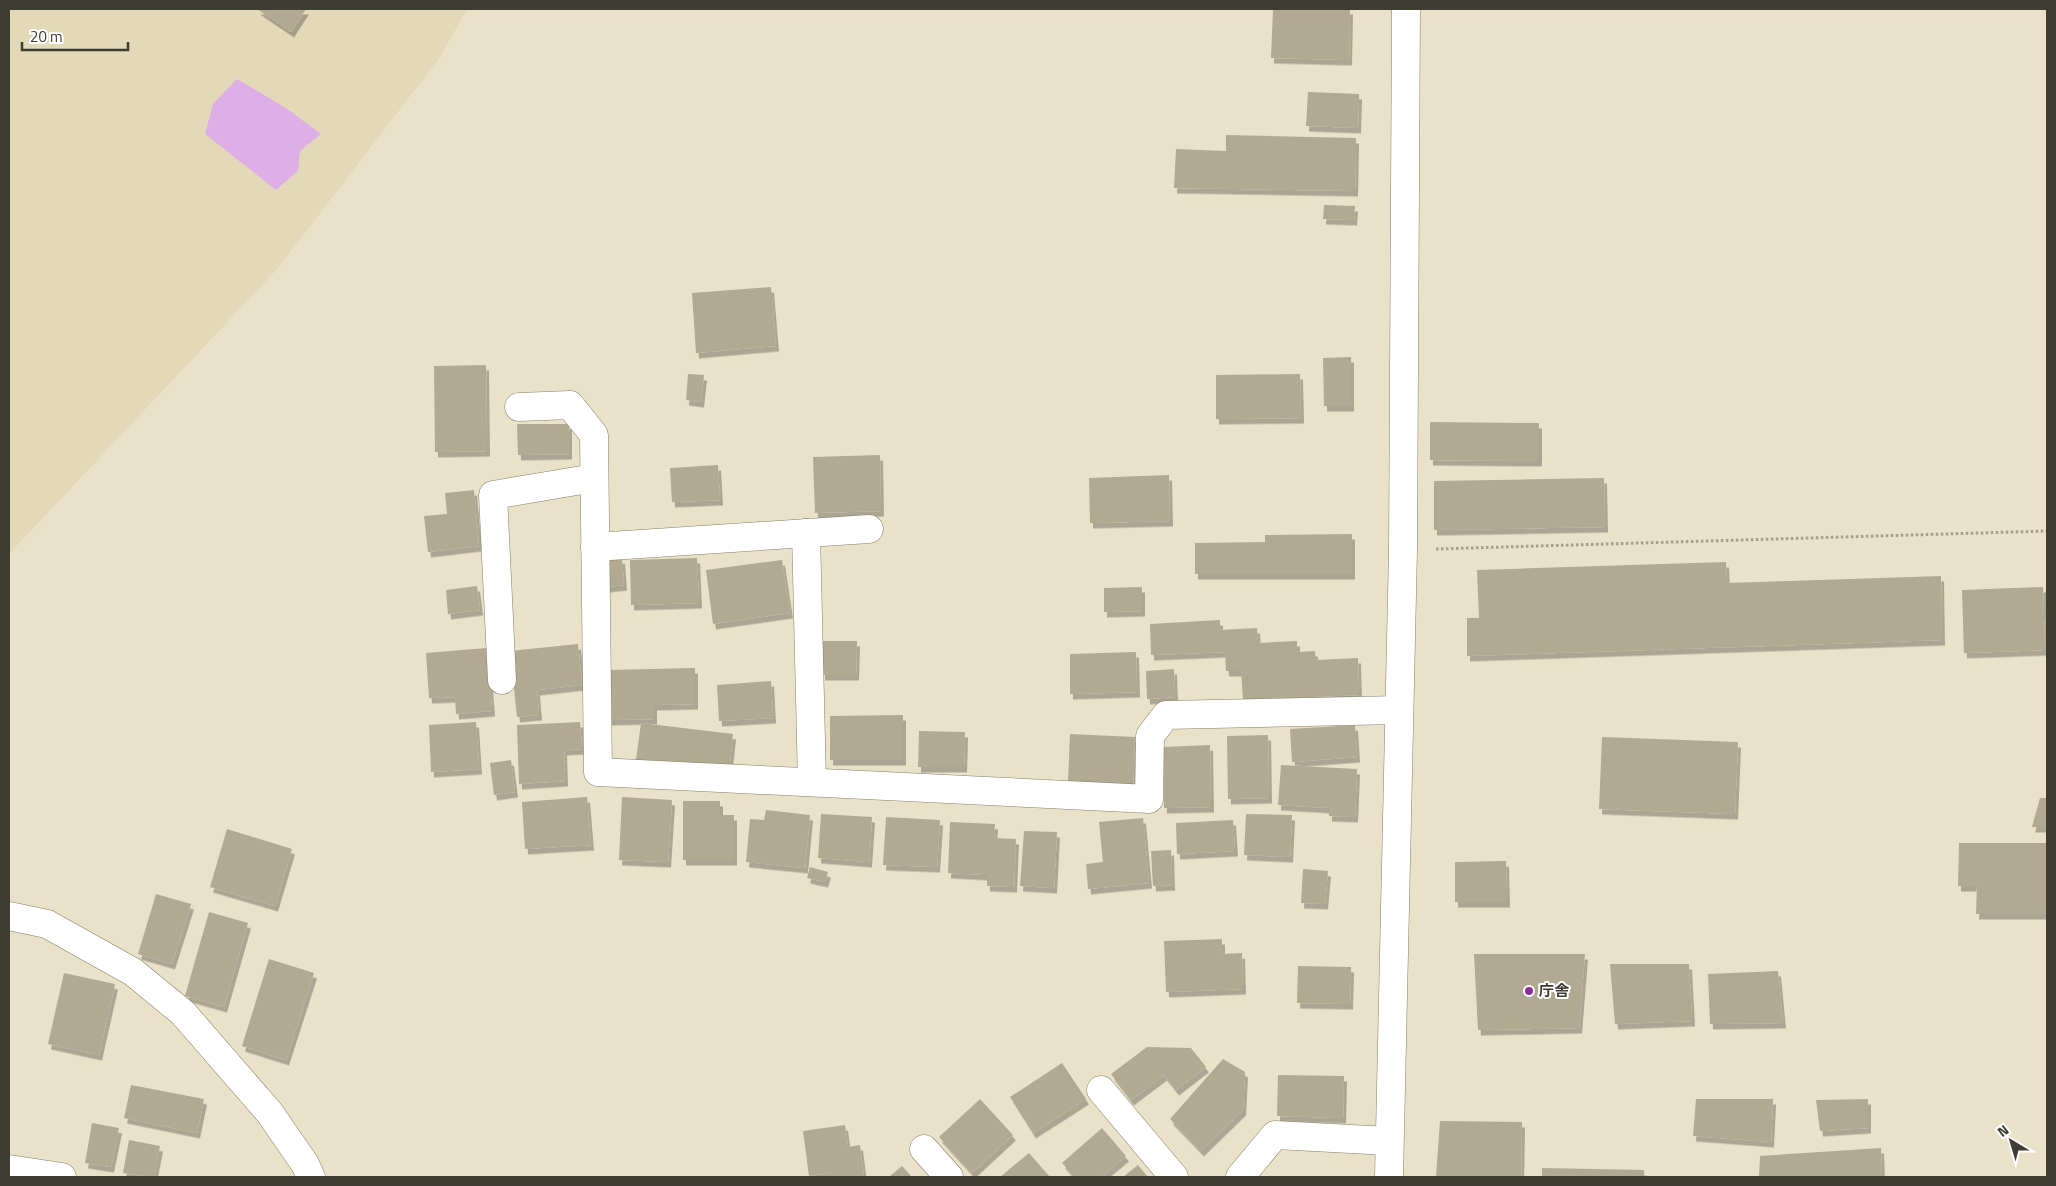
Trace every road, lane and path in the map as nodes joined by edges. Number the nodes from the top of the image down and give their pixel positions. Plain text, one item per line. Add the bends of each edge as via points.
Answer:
1 (1406, 9) edge
2 (519, 407) dead end
3 (594, 478) junction
4 (868, 530) dead end
5 (2047, 530) edge
6 (806, 533) junction
7 (595, 547) junction
8 (1403, 550) junction
9 (502, 680) dead end
10 (1399, 710) junction
11 (812, 782) junction
12 (9, 916) edge
13 (1101, 1090) dead end
14 (1389, 1141) junction
15 (924, 1149) dead end
16 (9, 1169) edge
17 (62, 1177) edge
18 (312, 1177) edge
19 (949, 1177) edge
20 (1174, 1177) edge
21 (1240, 1177) edge
22 (1389, 1177) edge

1 - 8 street
2 - 3 street via 570,405 594,435
3 - 7 street
3 - 9 street via 493,495
4 - 6 street
5 - 8 path
6 - 7 street
6 - 11 street
7 - 11 street via 598,772
8 - 10 street
10 - 11 street via 1166,716 1150,736 1149,799
10 - 14 street
12 - 18 street via 47,924 133,972 183,1013 269,1112
13 - 20 street
14 - 21 street via 1274,1135
14 - 22 street
15 - 19 street
16 - 17 street

